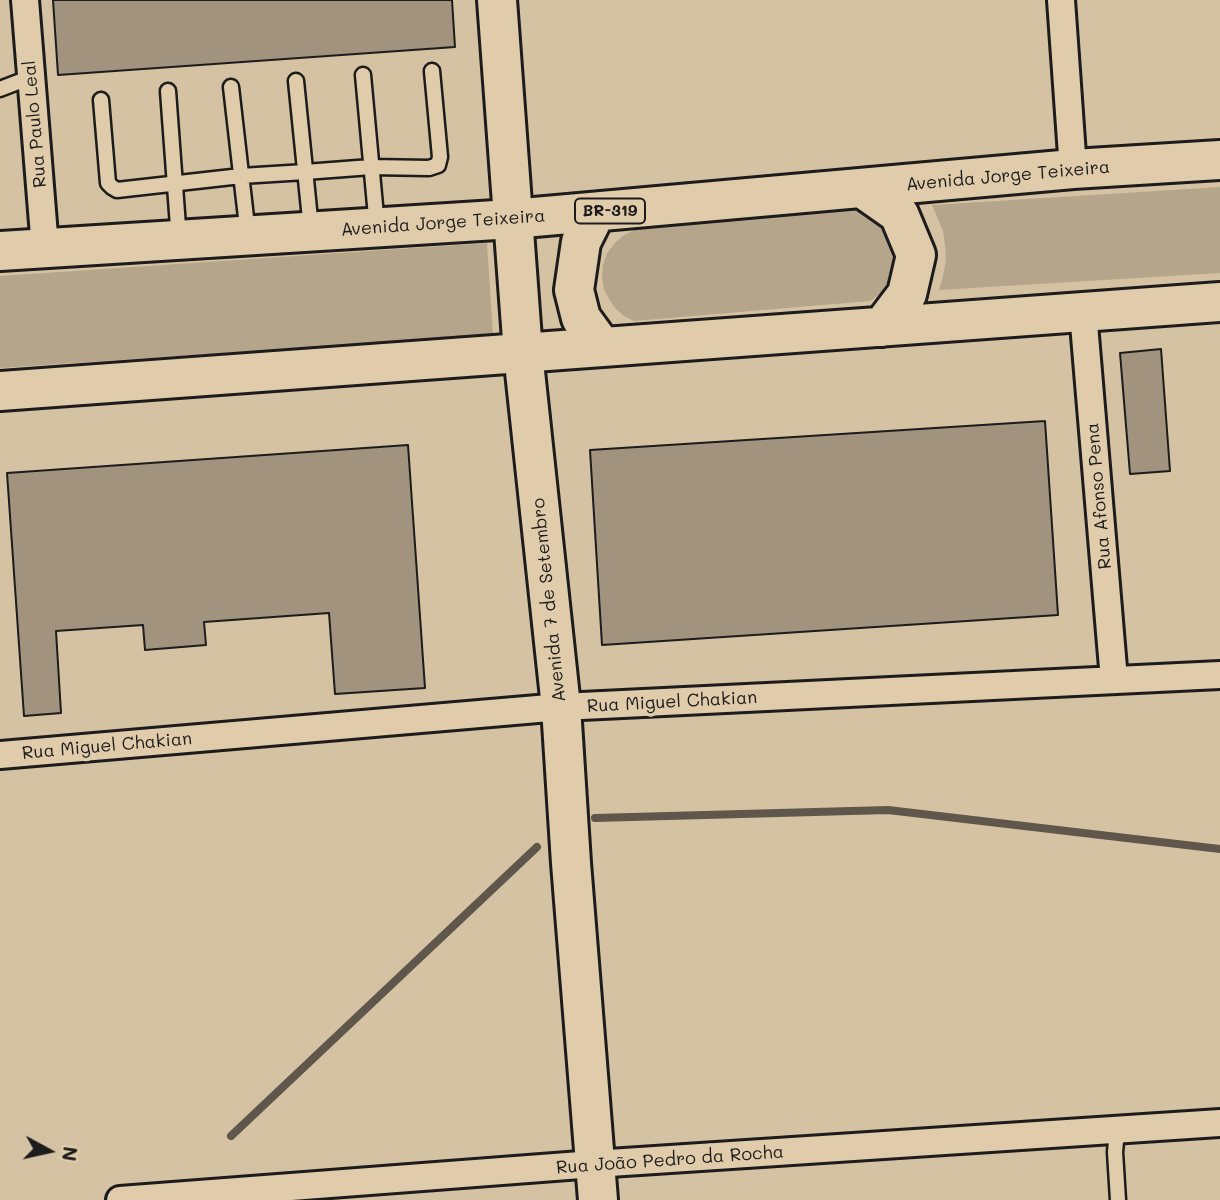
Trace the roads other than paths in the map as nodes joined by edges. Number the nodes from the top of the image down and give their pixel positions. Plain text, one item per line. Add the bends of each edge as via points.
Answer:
1 (25, 0) edge
2 (497, 0) edge
3 (1061, 0) edge
4 (432, 71) dead end
5 (363, 75) dead end
6 (31, 77) junction
7 (296, 80) dead end
8 (231, 87) dead end
9 (0, 89) edge
10 (168, 91) dead end
11 (101, 100) dead end
12 (1220, 160) edge
13 (370, 167) junction
14 (1073, 169) junction
15 (304, 172) junction
16 (241, 176) junction
17 (175, 184) junction
18 (862, 188) junction
19 (596, 212) junction
20 (512, 219) junction
21 (377, 228) junction
22 (312, 232) junction
23 (248, 236) junction
24 (179, 240) junction
25 (45, 248) junction
26 (0, 251) edge
27 (1220, 302) edge
28 (1083, 312) junction
29 (882, 327) junction
30 (602, 347) junction
31 (523, 353) junction
32 (0, 391) edge
33 (1220, 675) edge
34 (1114, 680) junction
35 (561, 707) junction
36 (0, 755) edge
37 (1220, 1123) edge
38 (1117, 1131) junction
39 (596, 1182) edge
40 (120, 1200) edge
41 (1118, 1200) edge

1 - 6 street, Rua Paulo Leal
2 - 20 main road, Avenida 7 de Setembro
3 - 14 street
4 - 13 lane via 438,165
5 - 13 lane
6 - 9 lane
6 - 25 street, Rua Paulo Leal
7 - 15 lane
8 - 16 lane
10 - 17 lane
11 - 17 lane via 111,187
12 - 14 main road, Avenida Jorge Teixeira / BR-319
13 - 15 lane
13 - 21 lane
14 - 18 main road, Avenida Jorge Teixeira / BR-319
15 - 16 lane
15 - 22 lane
16 - 17 lane
16 - 23 lane
17 - 24 lane
18 - 19 main road, Avenida Jorge Teixeira / BR-319
18 - 29 main road via 899,214 916,255 907,294
19 - 20 main road, Avenida Jorge Teixeira / BR-319
19 - 30 main road via 581,242 574,290 581,318
20 - 21 main road, Avenida Jorge Teixeira / BR-319
20 - 31 main road, Avenida 7 de Setembro
21 - 22 main road, Avenida Jorge Teixeira / BR-319
22 - 23 main road, Avenida Jorge Teixeira / BR-319
23 - 24 main road, Avenida Jorge Teixeira / BR-319
24 - 25 main road, Avenida Jorge Teixeira / BR-319
25 - 26 main road, Avenida Jorge Teixeira / BR-319
27 - 28 main road
28 - 29 main road
28 - 34 street, Rua Afonso Pena
29 - 30 main road
30 - 31 main road
31 - 32 main road
31 - 35 main road, Avenida 7 de Setembro
33 - 34 street, Rua Miguel Chakian
34 - 35 street, Rua Miguel Chakian
35 - 36 street, Rua Miguel Chakian
35 - 39 main road, Avenida 7 de Setembro
37 - 38 street, Rua João Pedro da Rocha
38 - 39 street, Rua João Pedro da Rocha
38 - 41 lane
39 - 40 street, Rua João Pedro da Rocha

